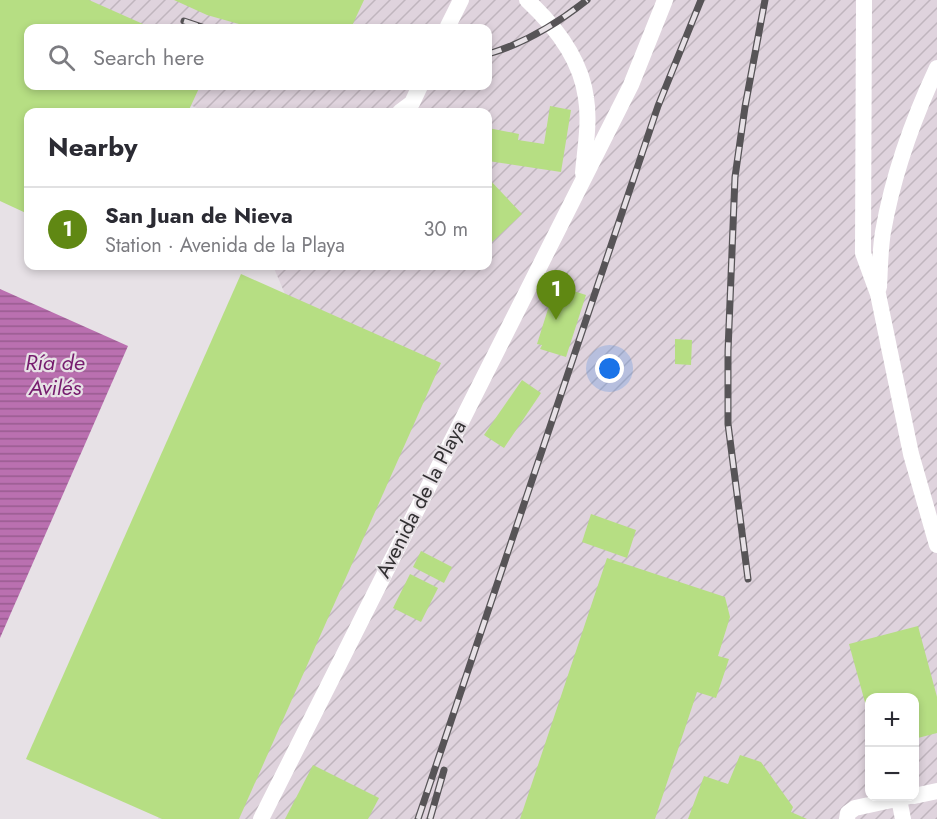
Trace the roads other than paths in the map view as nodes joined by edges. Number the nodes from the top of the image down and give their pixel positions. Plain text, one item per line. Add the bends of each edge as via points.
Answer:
1 (461, 0) edge
2 (527, 0) edge
3 (664, 0) edge
4 (864, 0) edge
5 (449, 24) edge
6 (937, 68) edge
7 (418, 90) edge
8 (405, 108) edge
9 (583, 180) junction
10 (878, 294) junction
11 (937, 545) edge
12 (937, 791) edge
13 (919, 795) edge
14 (889, 801) edge
15 (907, 801) edge
16 (261, 819) edge
17 (847, 819) edge
18 (903, 819) edge

1 - 5 street
2 - 9 street, Avenida de la Playa via 557,32 584,85 587,118
3 - 9 street, Avenida de la Playa via 631,84
4 - 10 street via 863,254
6 - 10 street via 897,171 883,232
7 - 8 street
9 - 16 street, Avenida de la Playa
10 - 11 street via 911,454
12 - 13 street
14 - 17 street via 855,808
15 - 18 street

